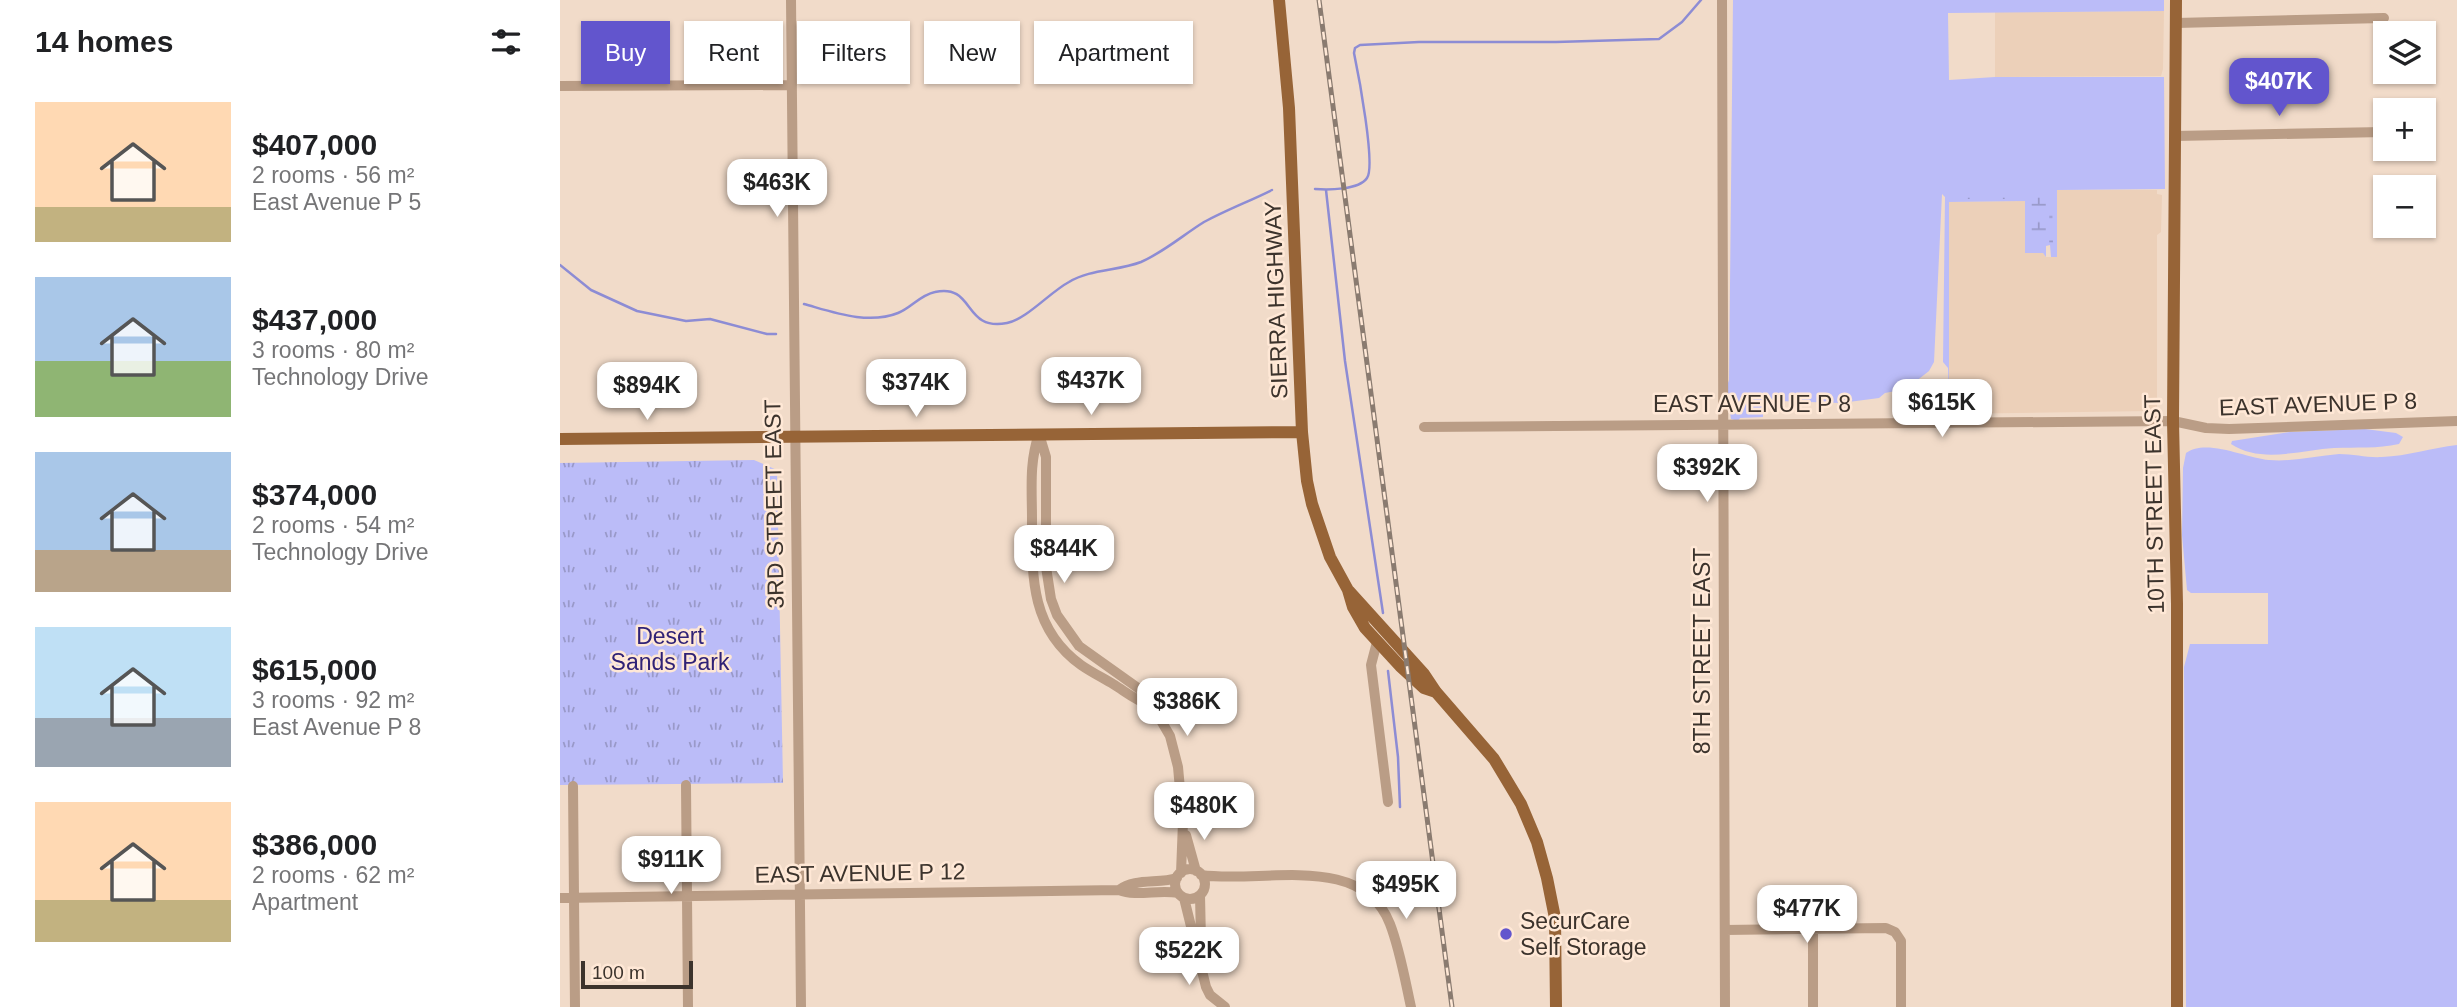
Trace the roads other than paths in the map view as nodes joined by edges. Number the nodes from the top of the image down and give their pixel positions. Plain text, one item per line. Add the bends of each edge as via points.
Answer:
1 (791, 0) edge
2 (1279, 0) edge
3 (1722, 0) edge
4 (2176, 0) edge
5 (2384, 19) dead end
6 (2176, 23) junction
7 (792, 85) junction
8 (560, 86) edge
9 (2373, 132) edge
10 (2175, 136) junction
11 (2173, 421) junction
12 (2457, 421) edge
13 (1723, 425) junction
14 (1424, 427) dead end
15 (1302, 432) junction
16 (1039, 434) junction
17 (794, 437) junction
18 (560, 439) edge
19 (1348, 590) junction
20 (1377, 642) junction
21 (1436, 692) junction
22 (687, 785) dead end
23 (573, 786) dead end
24 (1388, 802) dead end
25 (1183, 822) junction
26 (1198, 873) junction
27 (1179, 875) junction
28 (1119, 890) junction
29 (800, 895) junction
30 (1200, 895) junction
31 (687, 896) junction
32 (1181, 896) junction
33 (560, 898) edge
34 (574, 898) junction
35 (1812, 929) junction
36 (1725, 930) junction
37 (1199, 951) junction
38 (575, 1007) edge
39 (688, 1007) edge
40 (801, 1007) edge
41 (1225, 1007) edge
42 (1411, 1007) edge
43 (1556, 1007) edge
44 (1725, 1007) edge
45 (1813, 1007) edge
46 (1901, 1007) edge
47 (2177, 1007) edge

1 - 7 street, 3RD STREET EAST
2 - 15 main road, SIERRA HIGHWAY via 1290,122
3 - 13 street, 8TH STREET EAST
4 - 6 main road, 10TH STREET EAST
5 - 6 street
6 - 10 main road, 10TH STREET EAST
7 - 8 street
7 - 17 street, 3RD STREET EAST
9 - 10 street
10 - 11 main road, 10TH STREET EAST
11 - 12 street, EAST AVENUE P 8 via 2229,429
11 - 13 street, EAST AVENUE P 8
11 - 47 main road, 10TH STREET EAST
13 - 14 street, EAST AVENUE P 8
13 - 36 street, 8TH STREET EAST
15 - 16 main road
15 - 19 main road, SIERRA HIGHWAY via 1312,504 1330,557
16 - 17 main road
16 - 25 street via 1031,457 1032,576 1039,609 1051,633 1080,665 1150,705 1175,750
17 - 18 main road
17 - 29 street, 3RD STREET EAST
19 - 20 main road, SIERRA HIGHWAY via 1353,607
19 - 21 main road, SIERRA HIGHWAY
20 - 21 main road, SIERRA HIGHWAY via 1424,688
20 - 24 street via 1371,665
21 - 43 main road, SIERRA HIGHWAY via 1494,759 1537,842 1555,918
22 - 31 street
23 - 34 street
25 - 26 street
25 - 27 street
26 - 27 street
26 - 30 street via 1205,883
26 - 42 street via 1222,878 1330,877 1369,893 1391,924
27 - 28 street, EAST AVENUE P 12 via 1162,882 1127,884
27 - 32 street via 1175,886
28 - 29 street, EAST AVENUE P 12
28 - 32 street, EAST AVENUE P 12
29 - 31 street, EAST AVENUE P 12
29 - 40 street, 3RD STREET EAST
30 - 32 street via 1192,899
30 - 37 street
31 - 34 street, EAST AVENUE P 12
31 - 39 street
32 - 37 street
33 - 34 street, EAST AVENUE P 12
34 - 38 street
35 - 36 street
35 - 45 street
35 - 46 street via 1886,928 1895,932 1901,941
36 - 44 street, 8TH STREET EAST
37 - 41 street via 1206,987

